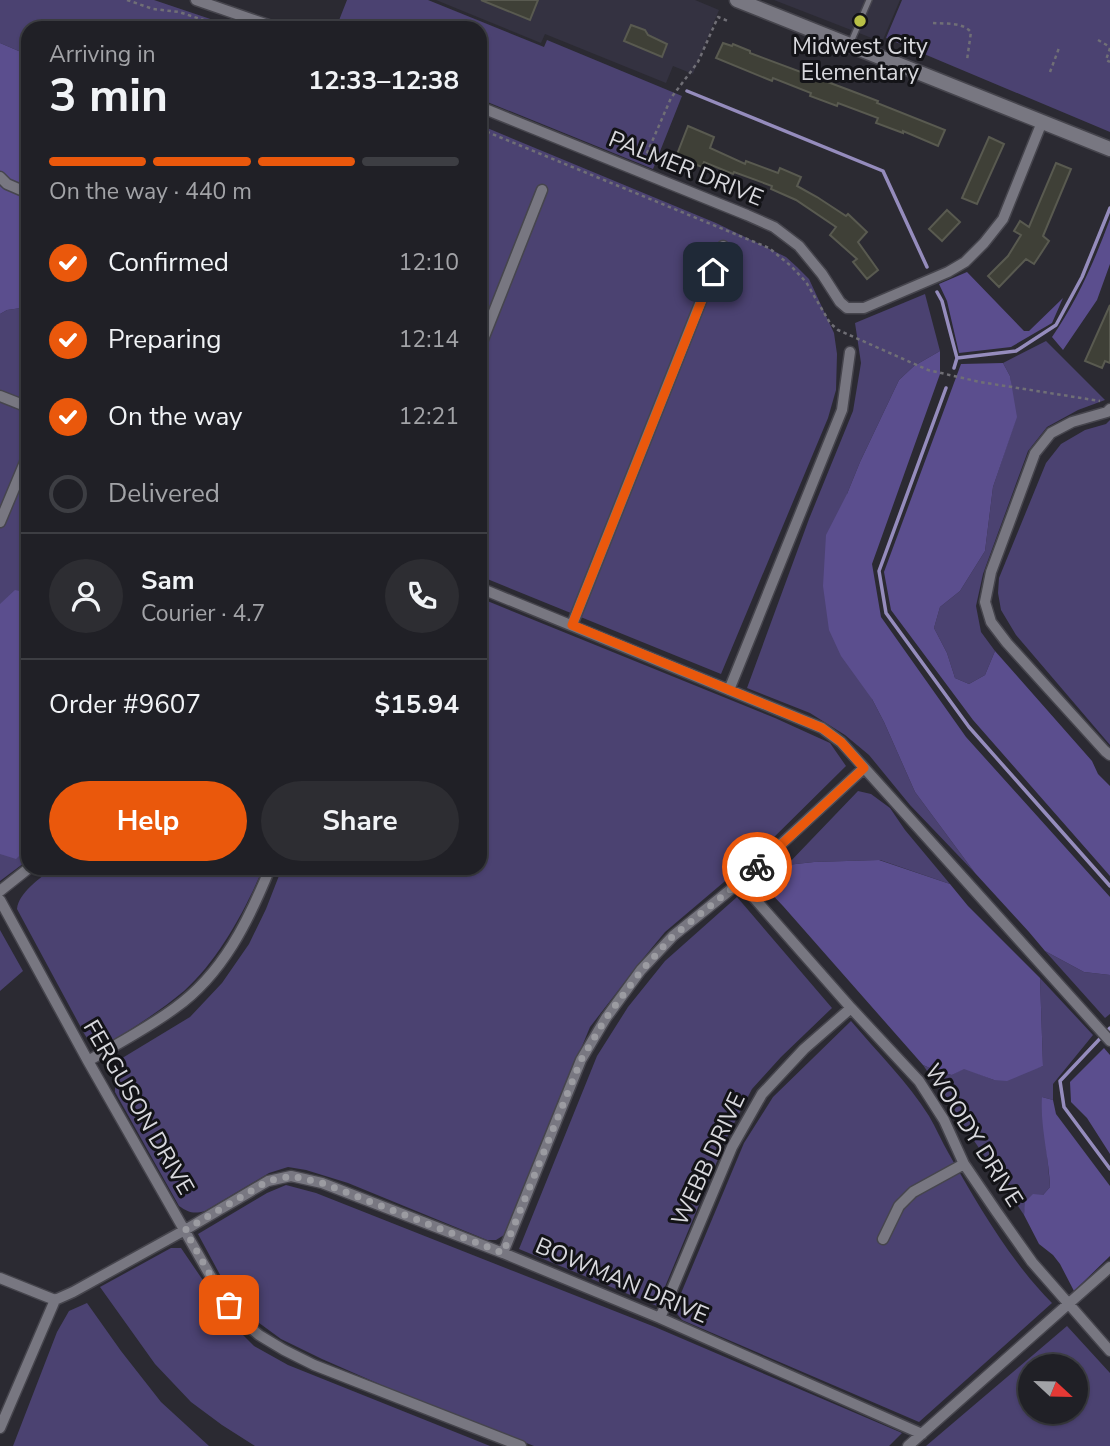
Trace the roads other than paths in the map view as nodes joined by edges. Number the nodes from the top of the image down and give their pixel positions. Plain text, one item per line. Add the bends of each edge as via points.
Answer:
1 (196, 0) edge
2 (737, 0) edge
3 (869, 0) edge
4 (216, 3) edge
5 (260, 21) edge
6 (850, 45) junction
7 (487, 110) edge
8 (1042, 122) junction
9 (1110, 149) edge
10 (0, 177) edge
11 (21, 190) edge
12 (542, 190) dead end
13 (723, 246) dead end
14 (487, 329) edge
15 (850, 352) dead end
16 (0, 396) edge
17 (21, 404) edge
18 (1110, 409) edge
19 (21, 472) edge
20 (0, 522) edge
21 (487, 591) edge
22 (572, 625) junction
23 (729, 690) junction
24 (1110, 755) edge
25 (864, 768) junction
26 (21, 874) edge
27 (267, 875) edge
28 (740, 882) junction
29 (0, 891) edge
30 (0, 900) edge
31 (851, 1008) junction
32 (1110, 1041) edge
33 (88, 1061) junction
34 (964, 1164) junction
35 (185, 1230) junction
36 (883, 1239) dead end
37 (503, 1253) junction
38 (1110, 1267) edge
39 (0, 1279) edge
40 (55, 1300) junction
41 (1069, 1304) junction
42 (660, 1318) junction
43 (1110, 1351) edge
44 (0, 1429) edge
45 (922, 1434) junction
46 (520, 1446) edge
47 (908, 1446) edge

1 - 4 street
2 - 6 main road
3 - 6 lane
4 - 5 street
6 - 8 main road
7 - 8 street, PALMER DRIVE via 774,228 799,246 847,308 864,308 965,262 1003,219
8 - 9 main road
10 - 11 street
12 - 14 street
13 - 22 street
15 - 23 street via 842,410
16 - 17 street
18 - 24 street via 1051,433 1035,453 991,572 985,601 991,622 1007,643
19 - 20 street
21 - 22 street
22 - 23 street
23 - 25 street via 822,728
25 - 28 street
25 - 32 street
26 - 29 street
27 - 33 street via 230,951 202,983 176,1007
28 - 31 street, WOODY DRIVE
28 - 37 street via 673,936 606,1018 581,1060
30 - 33 street, FERGUSON DRIVE
31 - 34 street, WOODY DRIVE via 919,1081
31 - 42 street, WEBB DRIVE via 762,1094 732,1147
33 - 35 street, FERGUSON DRIVE
34 - 36 street via 913,1192 899,1206
34 - 41 street, WOODY DRIVE via 1032,1262
35 - 37 street, BOWMAN DRIVE via 268,1181 292,1176 322,1183
35 - 40 street, BOWMAN DRIVE
35 - 46 street, FERGUSON DRIVE via 219,1291 259,1335 314,1365
37 - 42 street, BOWMAN DRIVE
38 - 41 street
39 - 40 street
40 - 44 street
41 - 43 street, WOODY DRIVE
41 - 45 street
42 - 45 street, BOWMAN DRIVE
45 - 47 street

